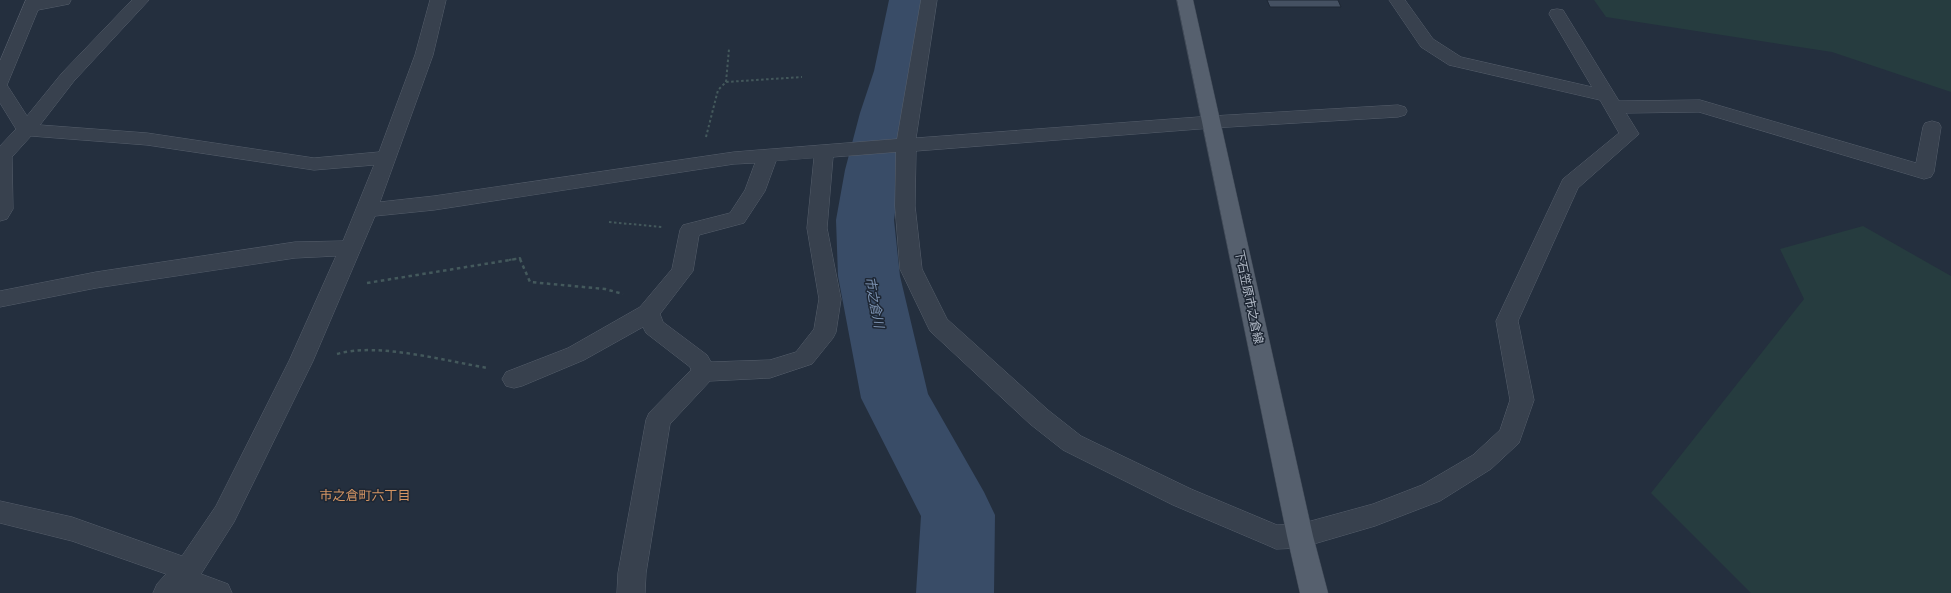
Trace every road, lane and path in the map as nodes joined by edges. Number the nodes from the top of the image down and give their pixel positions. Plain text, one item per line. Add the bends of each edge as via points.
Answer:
1 (63, 0) edge
2 (141, 0) edge
3 (438, 0) edge
4 (929, 0) edge
5 (1186, 0) edge
6 (1397, 0) edge
7 (33, 4) edge
8 (1557, 14) dead end
9 (729, 49) dead end
10 (802, 77) dead end
11 (726, 82) junction
12 (0, 83) edge
13 (0, 88) edge
14 (1610, 102) junction
15 (1398, 111) dead end
16 (1212, 122) junction
17 (1932, 127) dead end
18 (26, 130) junction
19 (906, 144) junction
20 (831, 151) junction
21 (768, 155) junction
22 (1, 158) edge
23 (387, 158) junction
24 (699, 163) junction
25 (367, 210) junction
26 (0, 214) edge
27 (609, 222) dead end
28 (690, 230) junction
29 (350, 248) junction
30 (332, 290) junction
31 (0, 299) edge
32 (652, 308) junction
33 (301, 361) junction
34 (704, 372) junction
35 (514, 379) joint
36 (0, 512) edge
37 (1300, 536) junction
38 (178, 581) edge
39 (218, 593) edge
40 (631, 593) edge
41 (1314, 593) edge

1 - 7 street
2 - 18 street via 68,77
3 - 23 street via 424,56
4 - 19 street
5 - 16 main road, 下石笠原市之倉線
6 - 14 street via 1427,44 1455,61
7 - 12 street
8 - 14 street
9 - 11 path
10 - 11 path
11 - 24 path via 718,90
13 - 18 street
14 - 17 street via 1700,106 1924,172
14 - 37 street via 1628,134 1570,184 1507,321 1522,400 1510,436 1482,462 1431,493 1375,515
15 - 16 street
16 - 19 street
16 - 37 main road, 下石笠原市之倉線
18 - 22 street
18 - 23 street via 146,139 314,164
19 - 20 street
19 - 37 street via 905,206 911,269 938,325 1039,417 1072,443 1182,497 1276,537
20 - 21 street
20 - 34 street via 817,228 830,299 825,332 804,358 777,367
21 - 24 street
21 - 28 street via 755,191 737,218
22 - 26 street via 3,209
23 - 25 street
24 - 25 street via 434,203
25 - 29 street
27 - 28 path
28 - 32 street via 682,271
29 - 30 street
29 - 31 street via 295,250 96,280
30 - 32 path via 520,258 530,282 605,289
30 - 33 street
32 - 34 street via 654,327 699,361
32 - 35 street via 576,354
33 - 35 path via 348,352 391,351 486,367
33 - 38 street via 226,514
34 - 40 street via 658,420 632,573
36 - 38 street via 72,529
37 - 41 main road, 下石笠原市之倉線
38 - 39 street

